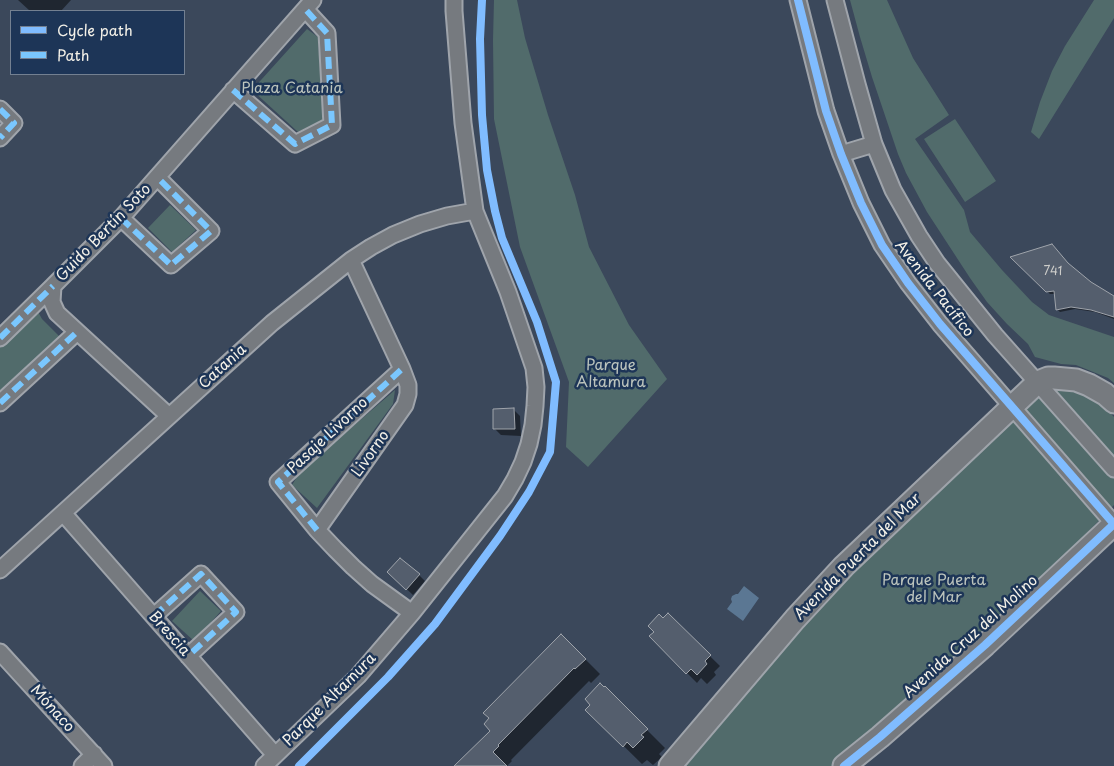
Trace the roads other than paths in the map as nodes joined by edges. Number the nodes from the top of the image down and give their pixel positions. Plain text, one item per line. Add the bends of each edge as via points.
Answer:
1 (454, 0) edge
2 (798, 0) edge
3 (836, 0) edge
4 (309, 4) edge
5 (233, 90) junction
6 (0, 109) edge
7 (0, 138) edge
8 (874, 144) junction
9 (841, 154) junction
10 (157, 177) junction
11 (475, 210) junction
12 (121, 218) junction
13 (351, 260) junction
14 (53, 286) junction
15 (77, 332) junction
16 (0, 338) edge
17 (402, 369) junction
18 (1038, 382) junction
19 (1114, 402) edge
20 (0, 403) edge
21 (1013, 407) junction
22 (169, 416) junction
23 (1114, 469) edge
24 (63, 513) junction
25 (1114, 524) edge
26 (318, 530) junction
27 (0, 570) edge
28 (412, 613) junction
29 (154, 616) junction
30 (0, 652) edge
31 (188, 656) junction
32 (94, 754) junction
33 (275, 755) junction
34 (82, 766) edge
35 (104, 766) edge
36 (264, 766) edge
37 (670, 766) edge
38 (844, 766) edge

1 - 11 street, Parque Altamura via 463,123
2 - 9 street, Avenida Pacífico via 826,110
3 - 8 street, Avenida Pacífico
4 - 5 street, Guido Bertín Soto
4 - 5 street, Guido Bertín Soto via 328,33 332,125 294,144
5 - 10 street, Guido Bertín Soto
6 - 7 street via 14,123
8 - 9 street
8 - 18 street, Avenida Pacífico via 893,190 937,264
9 - 21 street, Avenida Pacífico via 868,218 893,262 940,324
10 - 12 street, Guido Bertín Soto
10 - 12 street via 211,231 170,264
11 - 13 street, Catania via 420,224 393,235
11 - 28 street, Parque Altamura via 534,368 533,425 523,462 505,496
12 - 14 street, Guido Bertín Soto
13 - 17 street, Livorno
13 - 22 street, Catania via 272,323
14 - 15 street, Guido Bertín Soto via 52,302 57,313
14 - 16 street
15 - 20 street
15 - 22 street, Guido Bertín Soto
17 - 26 street, Livorno via 408,384 405,405
17 - 26 street, Pasaje Livorno via 278,482
18 - 19 street via 1048,378 1076,380
18 - 21 street, Avenida Puerta del Mar
18 - 23 street, Avenida Pacífico
21 - 25 street, Avenida Pacífico
21 - 37 street, Avenida Puerta del Mar via 844,566
22 - 24 street, Catania
24 - 27 street, Catania
24 - 29 street, Brescia
25 - 38 street, Avenida Cruz del Molino via 985,645
26 - 28 street via 353,567
28 - 33 street, Parque Altamura via 358,676
29 - 31 street, Brescia
29 - 31 street via 201,574 236,612
30 - 32 street, Mónaco
31 - 33 street, Brescia
32 - 34 street
32 - 35 street, Mónaco
33 - 36 street, Parque Altamura

